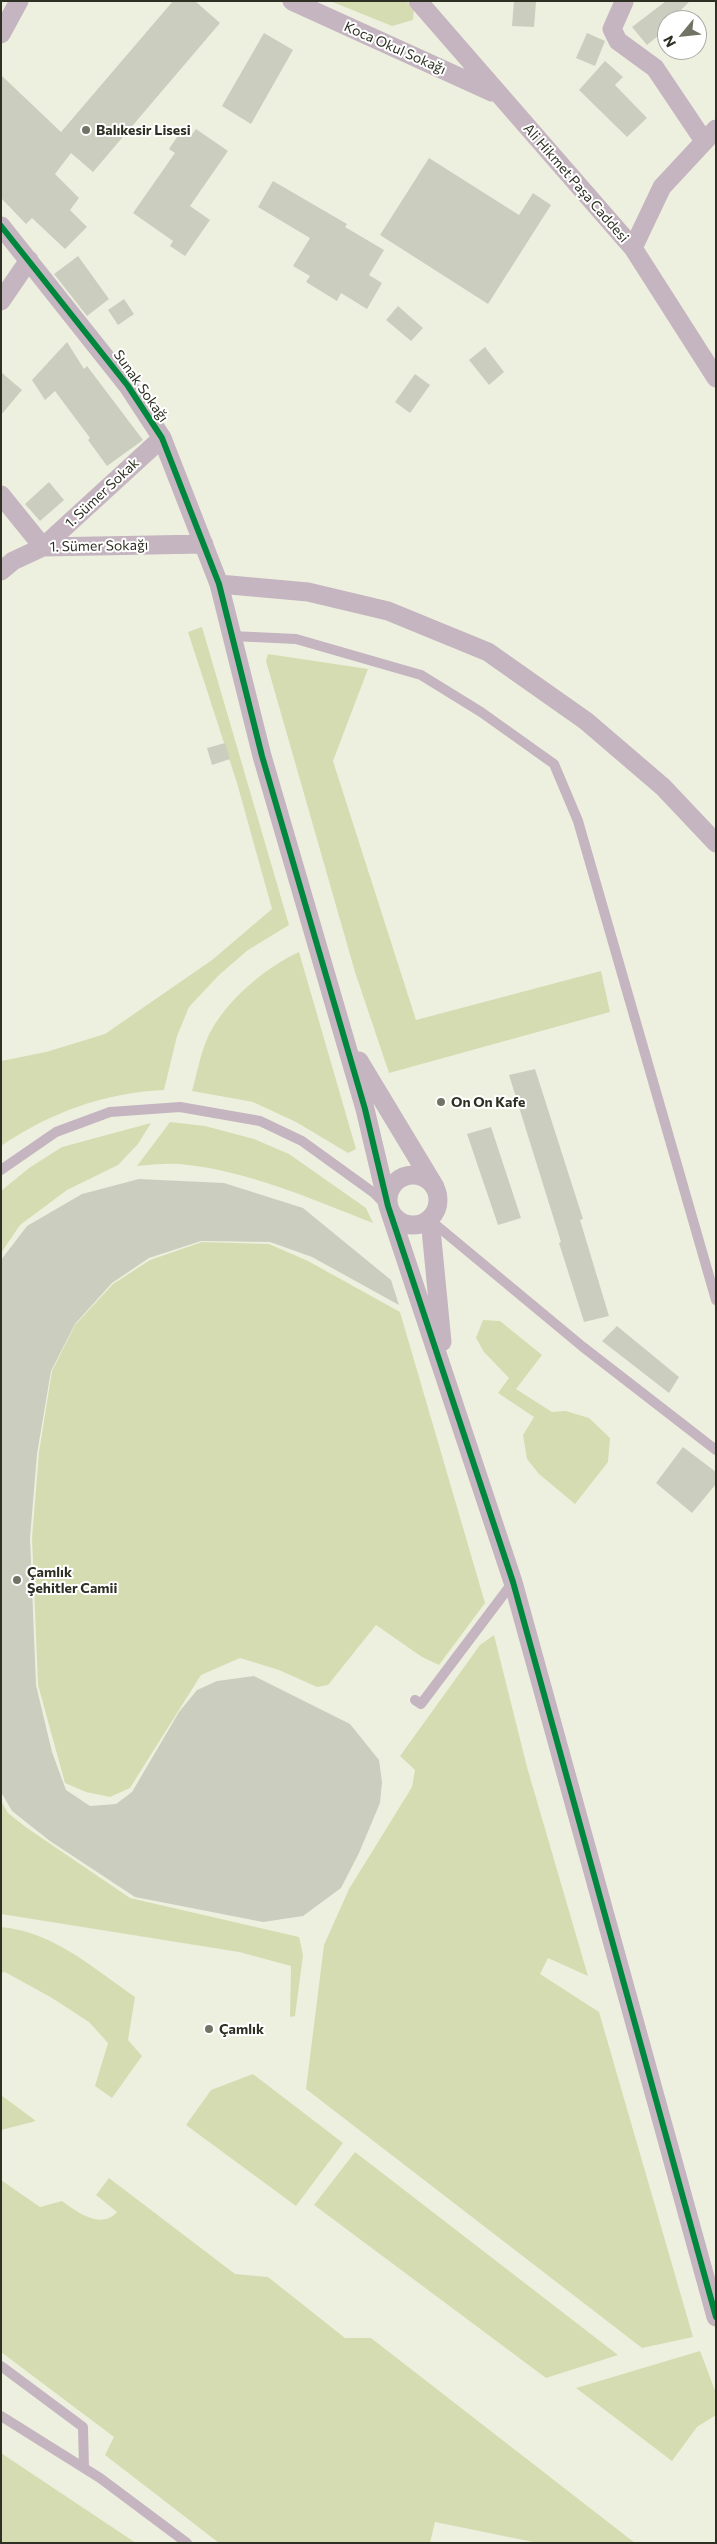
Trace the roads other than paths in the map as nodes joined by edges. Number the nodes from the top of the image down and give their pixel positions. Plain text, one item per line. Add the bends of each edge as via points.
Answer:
1 (19, 1) edge
2 (292, 1) edge
3 (418, 1) edge
4 (624, 2) edge
5 (1, 34) edge
6 (498, 94) junction
7 (710, 135) edge
8 (1, 226) edge
9 (9, 246) edge
10 (633, 248) junction
11 (29, 260) junction
12 (1, 301) edge
13 (716, 378) edge
14 (162, 438) junction
15 (1, 495) edge
16 (204, 544) junction
17 (43, 547) junction
18 (1, 571) edge
19 (219, 584) junction
20 (232, 636) junction
21 (716, 843) edge
22 (344, 1036) junction
23 (1, 1170) edge
24 (435, 1187) junction
25 (388, 1206) junction
26 (430, 1219) junction
27 (716, 1300) edge
28 (444, 1373) junction
29 (716, 1450) edge
30 (513, 1582) junction
31 (416, 1700) dead end
32 (716, 2316) edge
33 (1, 2366) edge
34 (1, 2416) edge
35 (84, 2468) junction
36 (186, 2543) edge

1 - 5 street
2 - 6 street, Koca Okul Sokağı
3 - 6 street, Ali Hikmet Paşa Caddesi
4 - 7 street via 612,29 618,41 655,68
6 - 10 street, Ali Hikmet Paşa Caddesi
7 - 10 street via 662,187
8 - 9 street, Sunak Sokağı
9 - 11 street, Sunak Sokağı
10 - 13 street, Ali Hikmet Paşa Caddesi
11 - 12 street
11 - 14 street, Sunak Sokağı via 128,386
14 - 16 street, Sunak Sokağı
14 - 17 street, 1. Sümer Sokak
15 - 17 street
16 - 17 street, 1. Sümer Sokağı
16 - 19 street, Sunak Sokağı
17 - 18 street, 1. Sümer Sokağı via 13,561
19 - 20 street, Sunak Sokağı
19 - 21 street via 308,592 388,611 488,652 586,721 663,787
20 - 22 street, Sunak Sokağı via 262,756
20 - 27 lane via 296,640 421,675 481,712 554,764 578,821
22 - 24 street
22 - 25 street
23 - 25 lane via 56,1132 110,1112 180,1107 260,1121 310,1147
24 - 25 street via 415,1174 399,1178 389,1190
24 - 26 street via 438,1204
25 - 26 street via 391,1214 405,1224 414,1226
25 - 28 street
26 - 28 street
26 - 29 lane via 583,1347
28 - 30 street
30 - 31 lane via 421,1704
30 - 32 street
33 - 35 lane via 83,2427
34 - 35 lane
35 - 36 lane

